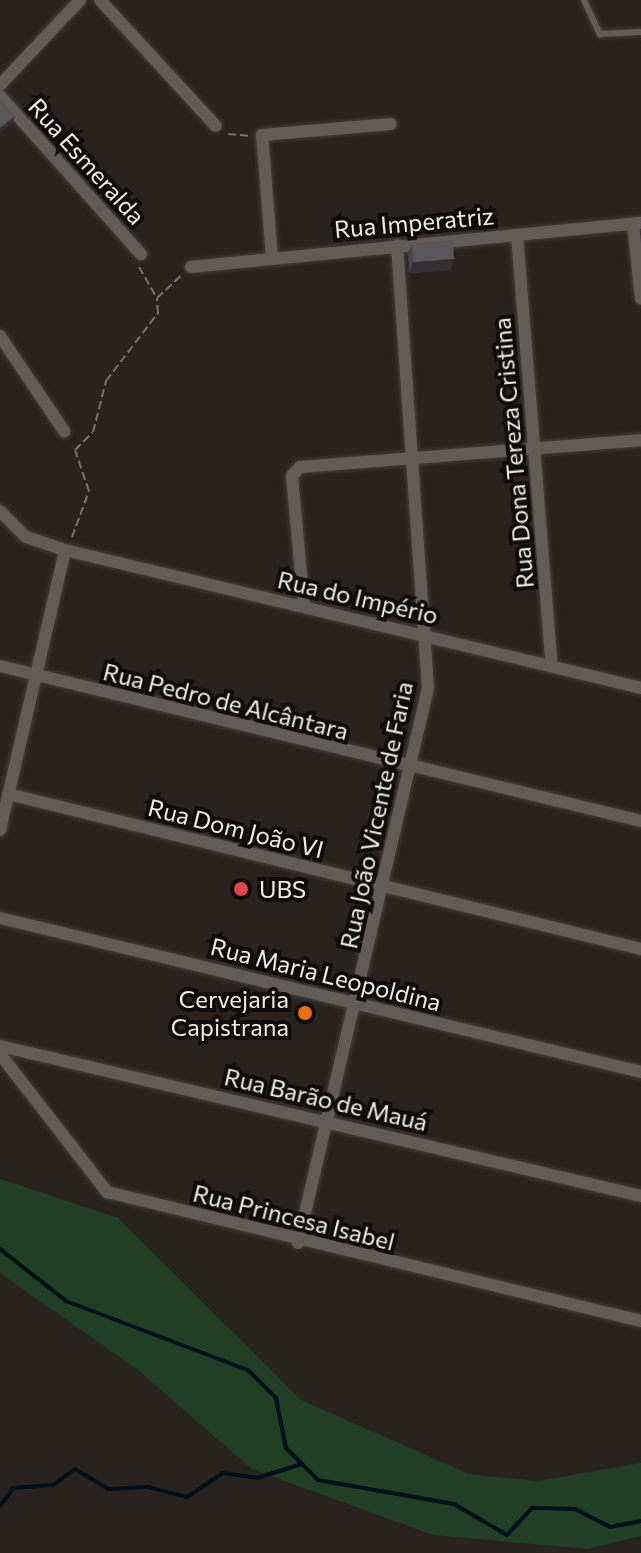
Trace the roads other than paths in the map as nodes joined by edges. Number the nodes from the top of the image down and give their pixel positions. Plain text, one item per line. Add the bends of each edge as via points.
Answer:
1 (80, 0) edge
2 (100, 0) edge
3 (584, 0) edge
4 (641, 32) edge
5 (0, 85) edge
6 (0, 96) edge
7 (391, 124) dead end
8 (216, 126) road end
9 (637, 224) edge
10 (517, 235) junction
11 (397, 245) junction
12 (141, 254) road end
13 (272, 258) junction
14 (191, 267) road end
15 (641, 299) edge
16 (0, 336) edge
17 (64, 431) dead end
18 (641, 440) edge
19 (535, 448) junction
20 (415, 458) junction
21 (0, 511) edge
22 (65, 550) junction
23 (304, 606) junction
24 (430, 636) junction
25 (0, 666) edge
26 (552, 667) junction
27 (35, 678) junction
28 (641, 688) edge
29 (413, 769) junction
30 (8, 794) junction
31 (641, 821) edge
32 (0, 830) edge
33 (384, 887) junction
34 (0, 918) edge
35 (641, 949) edge
36 (357, 1004) junction
37 (0, 1046) edge
38 (0, 1054) edge
39 (641, 1072) edge
40 (328, 1122) junction
41 (641, 1196) edge
42 (298, 1243) junction
43 (641, 1321) edge

1 - 5 street
2 - 8 street
3 - 4 lane via 600,34
6 - 12 street, Rua Esmeralda
7 - 13 street via 262,135
9 - 10 street, Rua Imperatriz
9 - 15 street
10 - 11 street, Rua Imperatriz
10 - 19 street, Rua Dona Tereza Cristina
11 - 13 street, Rua Imperatriz
11 - 20 street, Rua João Vicente de Faria
13 - 14 street, Rua Imperatriz
16 - 17 street
18 - 19 street
19 - 20 street
19 - 26 street, Rua Dona Tereza Cristina
20 - 23 street via 300,467 292,476
20 - 24 street, Rua João Vicente de Faria
21 - 22 street, Rua do Império via 26,537
22 - 23 street, Rua do Império
22 - 27 street
23 - 24 street, Rua do Império
24 - 26 street, Rua do Império
24 - 29 street, Rua João Vicente de Faria
25 - 27 street, Rua Pedro de Alcântara
26 - 28 street, Rua do Império
27 - 29 street, Rua Pedro de Alcântara
27 - 30 street
29 - 31 street, Rua Pedro de Alcântara
29 - 33 street, Rua João Vicente de Faria
30 - 32 street
30 - 33 street, Rua Dom João VI
33 - 35 street, Rua Dom João VI
33 - 36 street, Rua João Vicente de Faria
34 - 36 street, Rua Maria Leopoldina
36 - 39 street, Rua Maria Leopoldina
36 - 40 street, Rua João Vicente de Faria
37 - 40 street, Rua Barão de Mauá
38 - 42 street, Rua Princesa Isabel via 101,1188
40 - 41 street, Rua Barão de Mauá
40 - 42 street, Rua João Vicente de Faria
42 - 43 street, Rua Princesa Isabel

